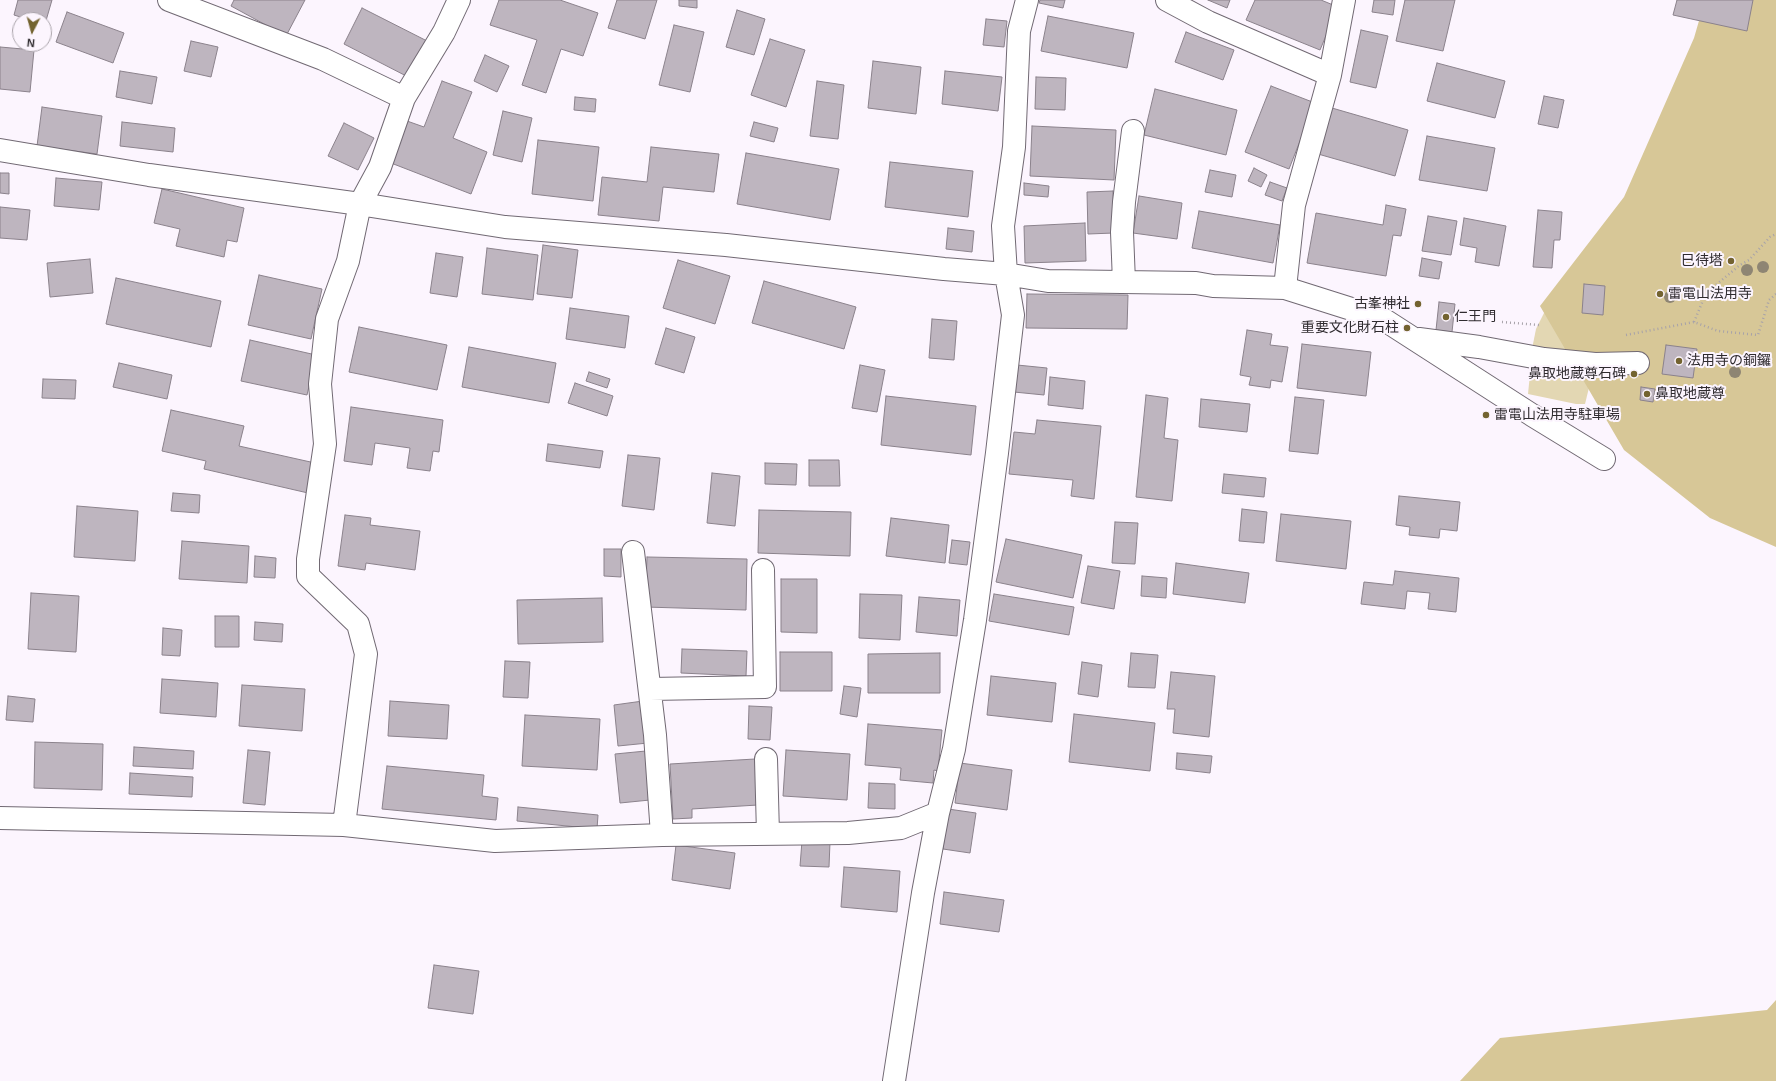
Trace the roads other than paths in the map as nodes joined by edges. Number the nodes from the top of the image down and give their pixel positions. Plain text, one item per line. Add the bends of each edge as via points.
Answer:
1 (169, 0) edge
2 (459, 0) edge
3 (1027, 0) edge
4 (1167, 0) edge
5 (1344, 0) edge
6 (1330, 75) junction
7 (404, 98) junction
8 (1134, 131) dead end
9 (0, 150) edge
10 (360, 204) junction
11 (1006, 274) junction
12 (1124, 282) junction
13 (1285, 288) junction
14 (1413, 339) junction
15 (1638, 363) dead end
16 (1604, 459) dead end
17 (634, 552) dead end
18 (764, 570) dead end
19 (650, 689) junction
20 (766, 760) dead end
21 (938, 813) junction
22 (0, 818) edge
23 (344, 825) junction
24 (768, 834) junction
25 (662, 835) junction
26 (894, 1081) edge

1 - 7 street via 323,59
2 - 7 street via 444,32
3 - 11 street via 1019,31 1014,147 1003,226
4 - 6 street via 1208,22
5 - 6 street
6 - 13 street via 1294,205
7 - 10 street via 380,167
8 - 12 street via 1123,224
9 - 10 street via 149,175
10 - 11 street via 505,228 726,245
10 - 23 street via 348,260 327,319 320,384 325,444 308,559 308,576 358,624 366,654
11 - 12 street via 1048,281
11 - 21 street via 1013,314 987,529 954,749
12 - 13 street
13 - 14 street via 1383,319
14 - 15 street via 1479,347 1544,359 1595,364
14 - 16 street
17 - 19 street
18 - 19 street via 765,686
19 - 25 street
20 - 24 street
21 - 24 street via 901,828 848,834
21 - 26 street
22 - 23 street
23 - 25 street via 495,840
24 - 25 street

